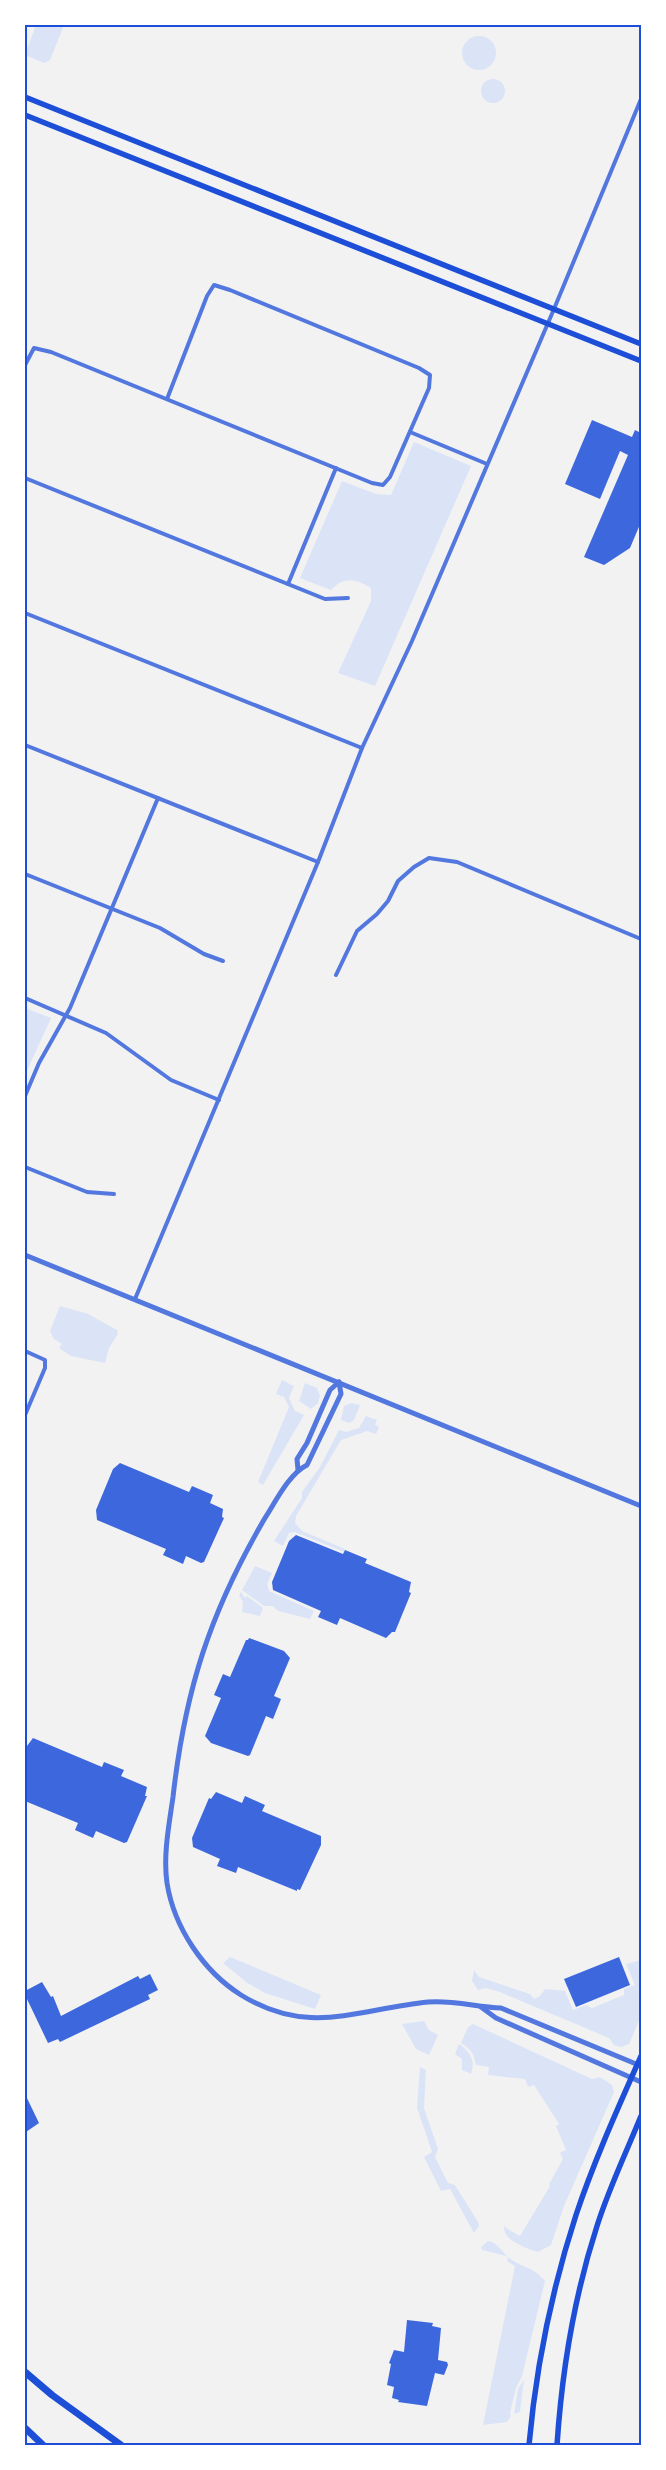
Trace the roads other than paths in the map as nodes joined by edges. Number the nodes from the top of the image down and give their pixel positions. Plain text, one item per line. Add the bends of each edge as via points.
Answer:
1 (25, 97) edge
2 (641, 99) edge
3 (25, 115) edge
4 (554, 309) junction
5 (548, 324) junction
6 (641, 344) edge
7 (641, 361) edge
8 (25, 366) edge
9 (167, 399) junction
10 (410, 432) junction
11 (487, 464) junction
12 (336, 468) junction
13 (25, 478) edge
14 (288, 584) junction
15 (348, 598) dead end
16 (25, 613) edge
17 (25, 745) edge
18 (362, 748) junction
19 (158, 798) junction
20 (318, 862) junction
21 (25, 874) edge
22 (112, 909) junction
23 (641, 939) edge
24 (223, 961) dead end
25 (336, 975) dead end
26 (25, 998) edge
27 (66, 1014) junction
28 (25, 1096) edge
29 (219, 1100) junction
30 (25, 1167) edge
31 (114, 1194) dead end
32 (25, 1255) edge
33 (135, 1299) junction
34 (25, 1351) edge
35 (339, 1382) junction
36 (25, 1415) edge
37 (298, 1470) junction
38 (641, 1506) edge
39 (480, 2007) junction
40 (641, 2056) edge
41 (639, 2066) edge
42 (632, 2078) junction
43 (641, 2082) edge
44 (641, 2116) edge
45 (25, 2372) edge
46 (25, 2428) edge
47 (43, 2445) edge
48 (121, 2445) edge
49 (529, 2445) edge
50 (557, 2445) edge

1 - 4 main road
2 - 4 street
3 - 5 main road
4 - 5 street
4 - 6 main road
5 - 7 main road
5 - 11 street
8 - 9 street via 34,348
9 - 10 street via 214,285 401,360 430,375 429,388
9 - 12 street
10 - 11 street
10 - 12 street via 390,477 383,485
11 - 18 street via 412,641
12 - 14 street
13 - 14 street
14 - 15 street via 325,599
16 - 18 street
17 - 19 street
18 - 20 street
19 - 20 street
19 - 22 street
20 - 29 street
21 - 22 street
22 - 24 street via 160,928 204,954
22 - 27 street
23 - 25 street via 457,862 429,858 398,881 378,914 357,931
26 - 27 street
27 - 28 street
27 - 29 street via 106,1033 171,1080
29 - 33 street
30 - 31 street via 88,1192
32 - 33 street
33 - 35 street
34 - 36 street via 45,1360 45,1368
35 - 37 street via 330,1390 297,1459
35 - 37 street via 341,1394 326,1428 307,1465
35 - 38 street
37 - 39 street via 269,1511 235,1570 192,1683 181,1734 167,1841 166,1869 175,1913 187,1937 209,1967 238,1993 279,2013 304,2018 338,2018 430,2002
39 - 41 street via 501,2008
39 - 42 street via 496,2018
40 - 41 main road
41 - 42 main road
42 - 43 street
42 - 49 main road via 584,2194 567,2247 540,2360
44 - 50 main road via 608,2196 586,2264 570,2328
45 - 48 highway
46 - 47 highway

